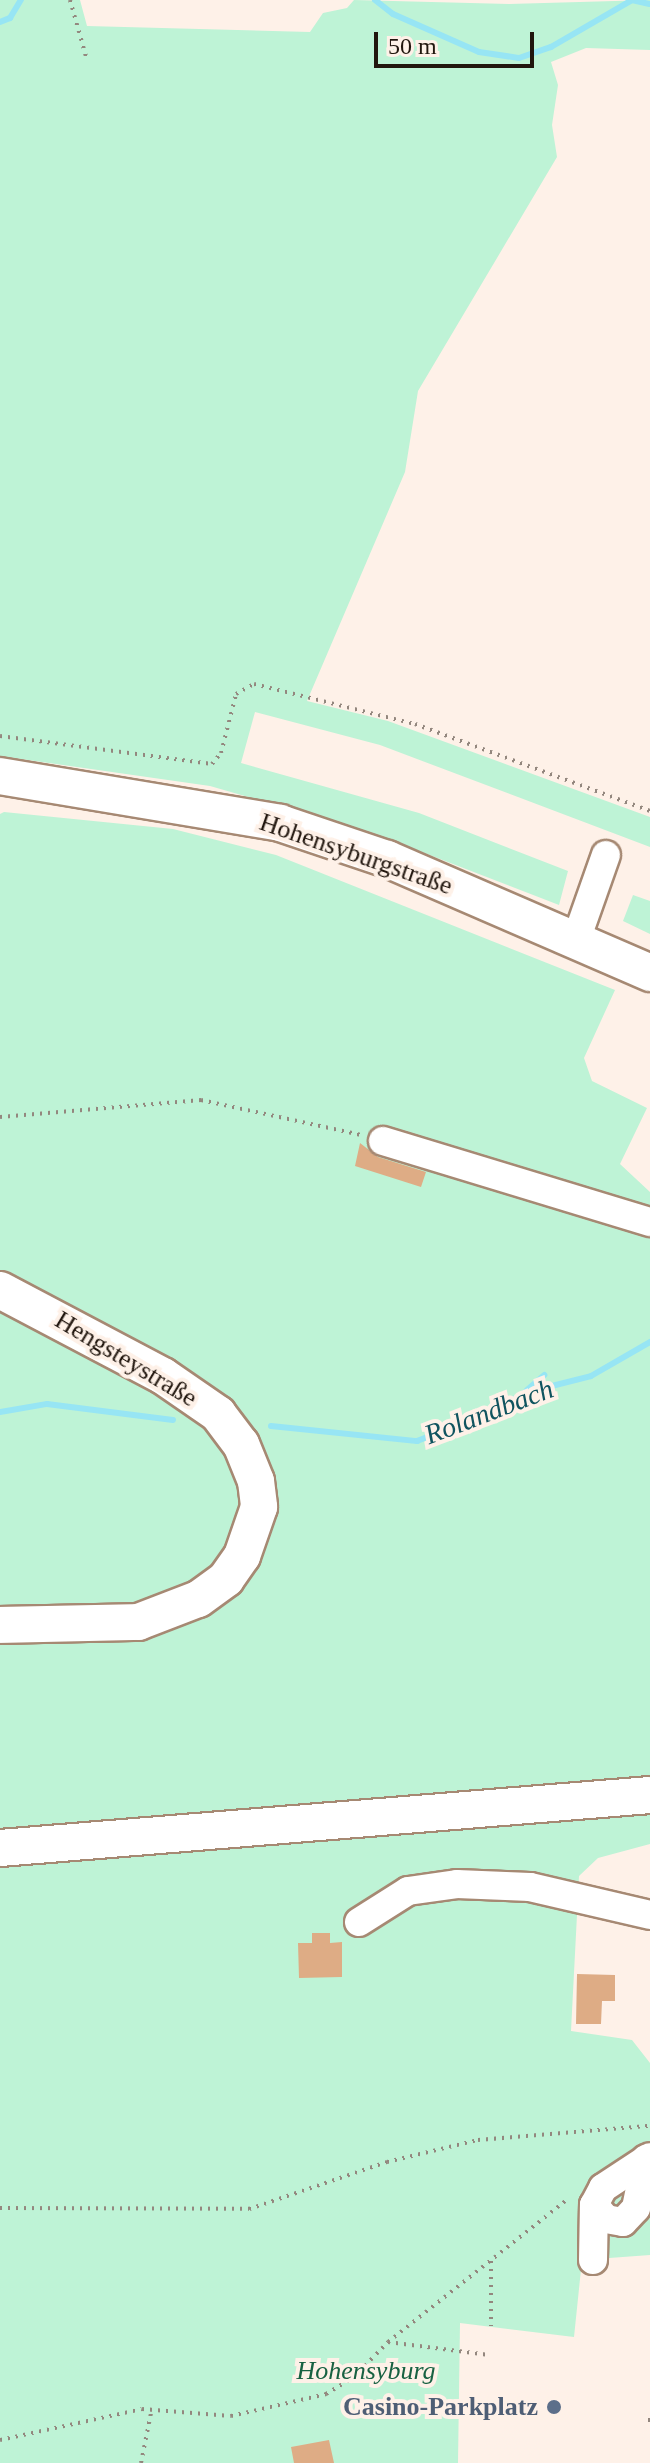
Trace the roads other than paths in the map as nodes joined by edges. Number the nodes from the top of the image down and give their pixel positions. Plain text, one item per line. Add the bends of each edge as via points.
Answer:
1 (0, 776) edge
2 (606, 855) dead end
3 (576, 940) junction
4 (650, 973) edge
5 (383, 1141) road end
6 (650, 1222) edge
7 (0, 1290) edge
8 (0, 1625) edge
9 (650, 1795) edge
10 (0, 1848) edge
11 (650, 1915) edge
12 (359, 1922) dead end
13 (648, 2158) edge
14 (593, 2260) dead end

1 - 3 main road, Hohensyburgstraße via 280,823 387,859
2 - 3 lane
3 - 4 main road, Hohensyburgstraße
5 - 6 lane
7 - 8 main road, Hengsteystraße via 163,1376 218,1414 241,1444 256,1481 259,1507 242,1556 226,1579 198,1599 138,1622
9 - 10 main road
11 - 12 lane via 530,1887 457,1884 408,1891
13 - 14 lane via 584,2200

